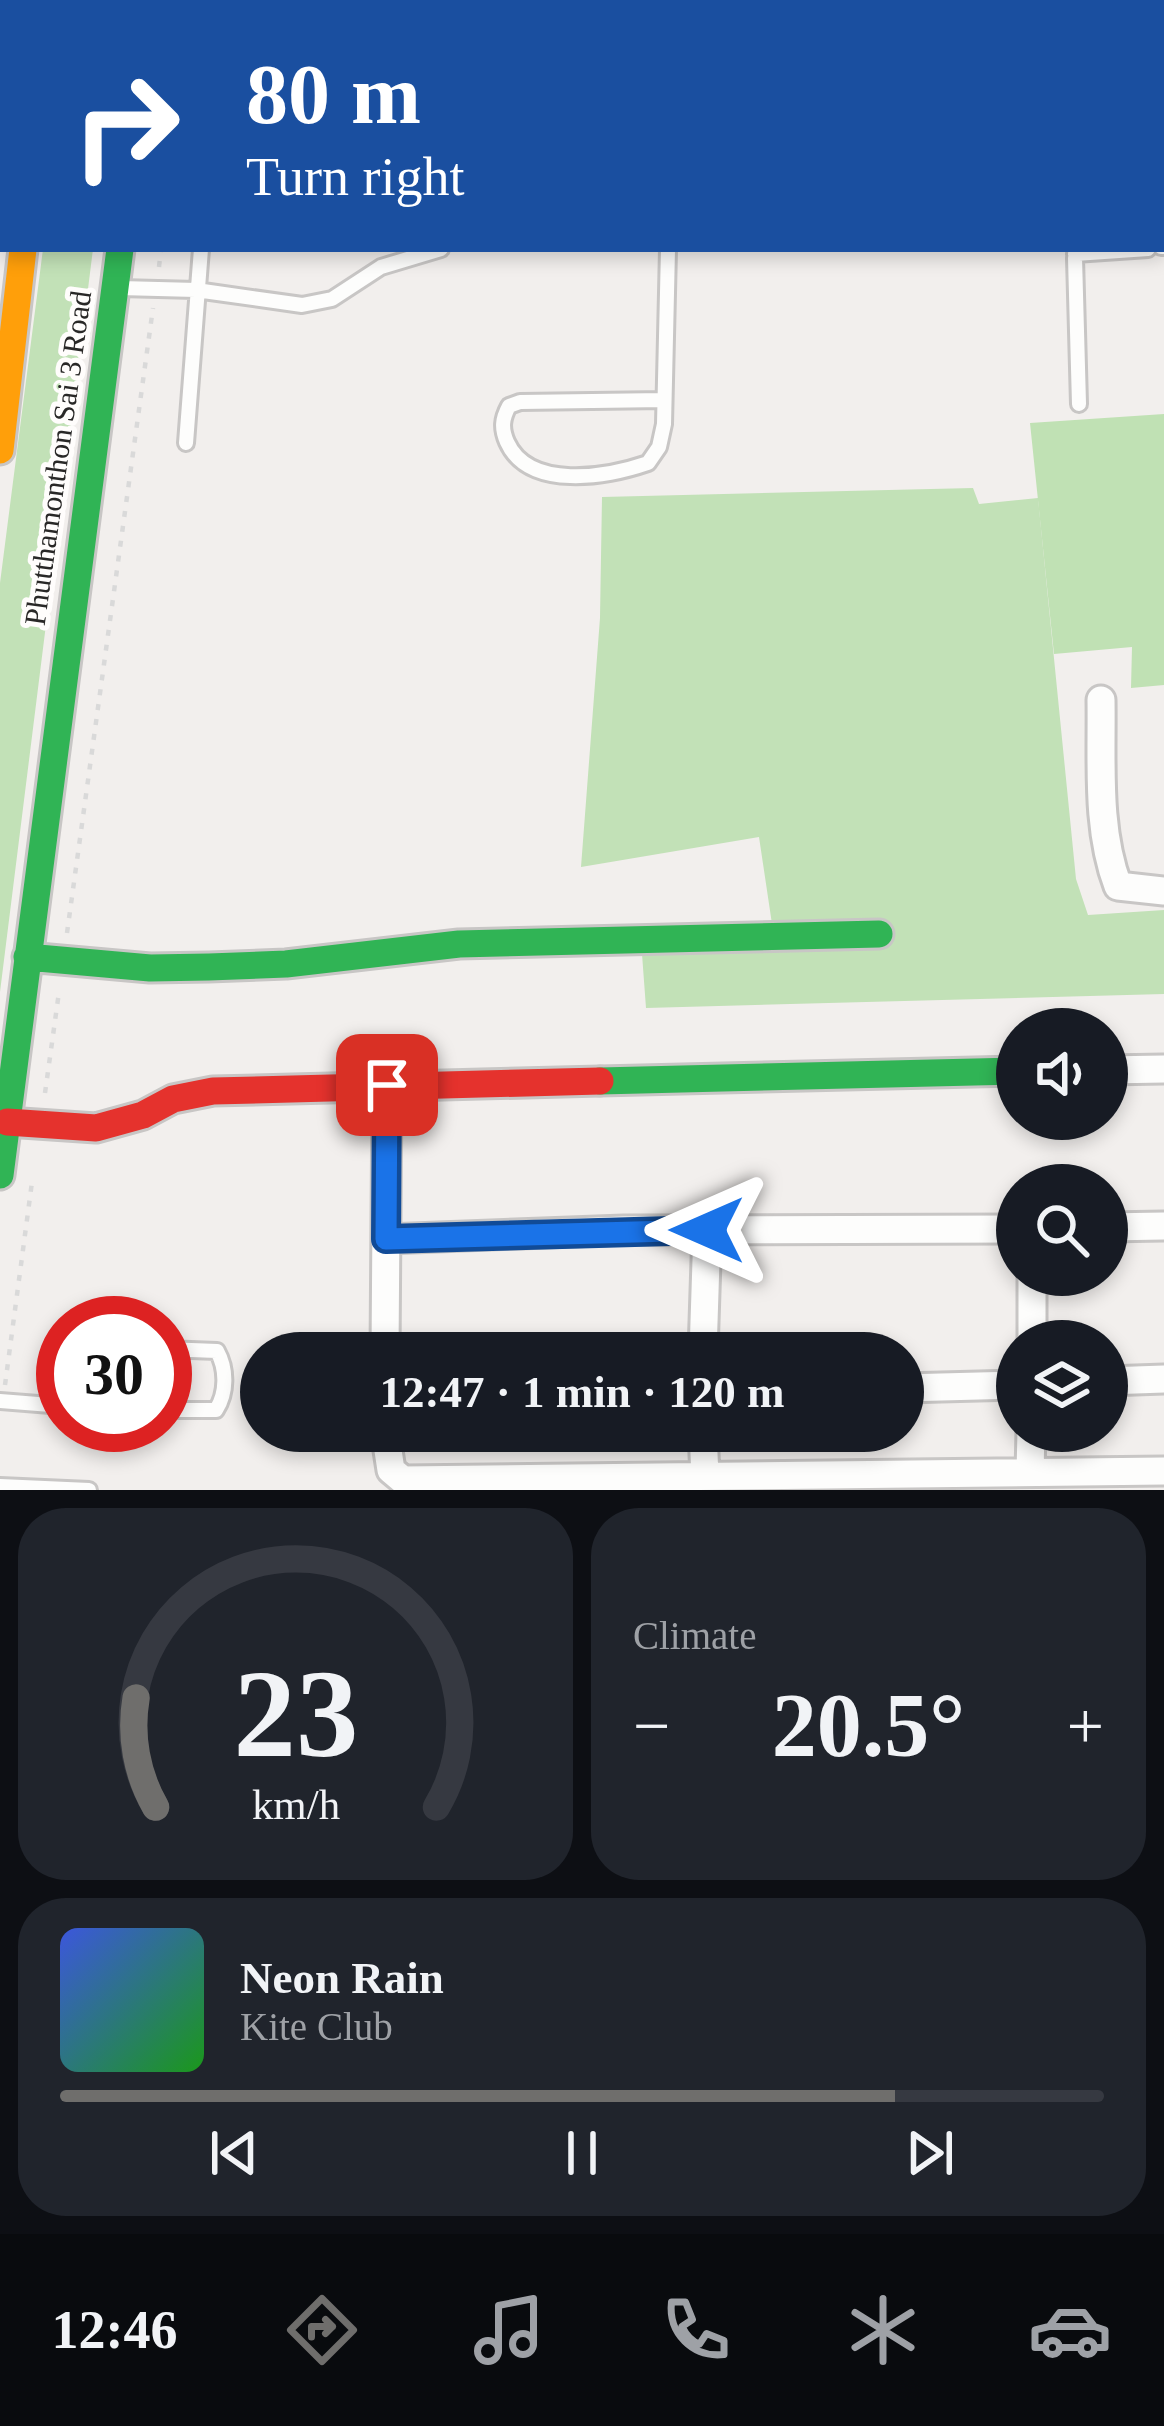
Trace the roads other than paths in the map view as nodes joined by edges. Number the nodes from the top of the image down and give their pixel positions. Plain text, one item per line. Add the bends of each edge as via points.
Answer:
1 (23, 252) edge
2 (120, 252) edge
3 (201, 252) edge
4 (431, 252) edge
5 (668, 252) edge
6 (1075, 253) edge
7 (115, 288) junction
8 (196, 290) junction
9 (4, 377) edge
10 (664, 400) junction
11 (1079, 404) dead end
12 (186, 443) dead end
13 (0, 450) edge
14 (1102, 700) dead end
15 (1164, 891) edge
16 (879, 934) dead end
17 (27, 957) junction
18 (1164, 1069) edge
19 (1128, 1070) edge
20 (996, 1071) edge
21 (387, 1085) junction
22 (7, 1122) junction
23 (0, 1175) edge
24 (1164, 1226) edge
25 (1128, 1227) edge
26 (996, 1228) edge
27 (707, 1230) junction
28 (386, 1239) junction
29 (385, 1332) edge
30 (705, 1332) edge
31 (192, 1350) edge
32 (1164, 1379) edge
33 (1128, 1380) edge
34 (996, 1385) edge
35 (924, 1387) edge
36 (1, 1401) edge
37 (36, 1404) edge
38 (192, 1410) edge
39 (388, 1452) edge
40 (703, 1452) edge
41 (1030, 1452) edge
42 (1164, 1471) edge
43 (1030, 1472) junction
44 (704, 1477) junction
45 (1091, 1481) edge
46 (902, 1482) edge
47 (466, 1484) edge
48 (649, 1484) edge
49 (0, 1486) edge
50 (89, 1490) edge

1 - 9 street, Phutthamonthon Sai 3 Road
2 - 7 street, Phutthamonthon Sai 3 Road
3 - 8 lane
4 - 8 lane via 302,305
5 - 10 lane
6 - 11 lane
7 - 8 lane
7 - 17 street, Phutthamonthon Sai 3 Road
8 - 12 lane
9 - 13 street, Phutthamonthon Sai 3 Road
10 - 10 lane via 520,402 502,424 510,448 540,472 626,470 648,463 659,447
14 - 15 street via 1102,816 1111,867 1118,886
16 - 17 street via 459,944 150,968
17 - 22 street, Phutthamonthon Sai 3 Road
18 - 19 street
20 - 21 street
21 - 22 street via 213,1090 97,1128
21 - 28 street
22 - 23 street, Phutthamonthon Sai 3 Road
24 - 25 street
26 - 27 street
27 - 28 street
27 - 30 street
28 - 29 street
31 - 38 lane via 217,1351 224,1364 216,1410
32 - 33 street
34 - 35 street
36 - 37 lane
39 - 47 street via 403,1480
40 - 44 street
41 - 43 street
42 - 45 street
43 - 45 street
43 - 46 street
44 - 46 street
44 - 48 street
47 - 48 street
49 - 50 lane

